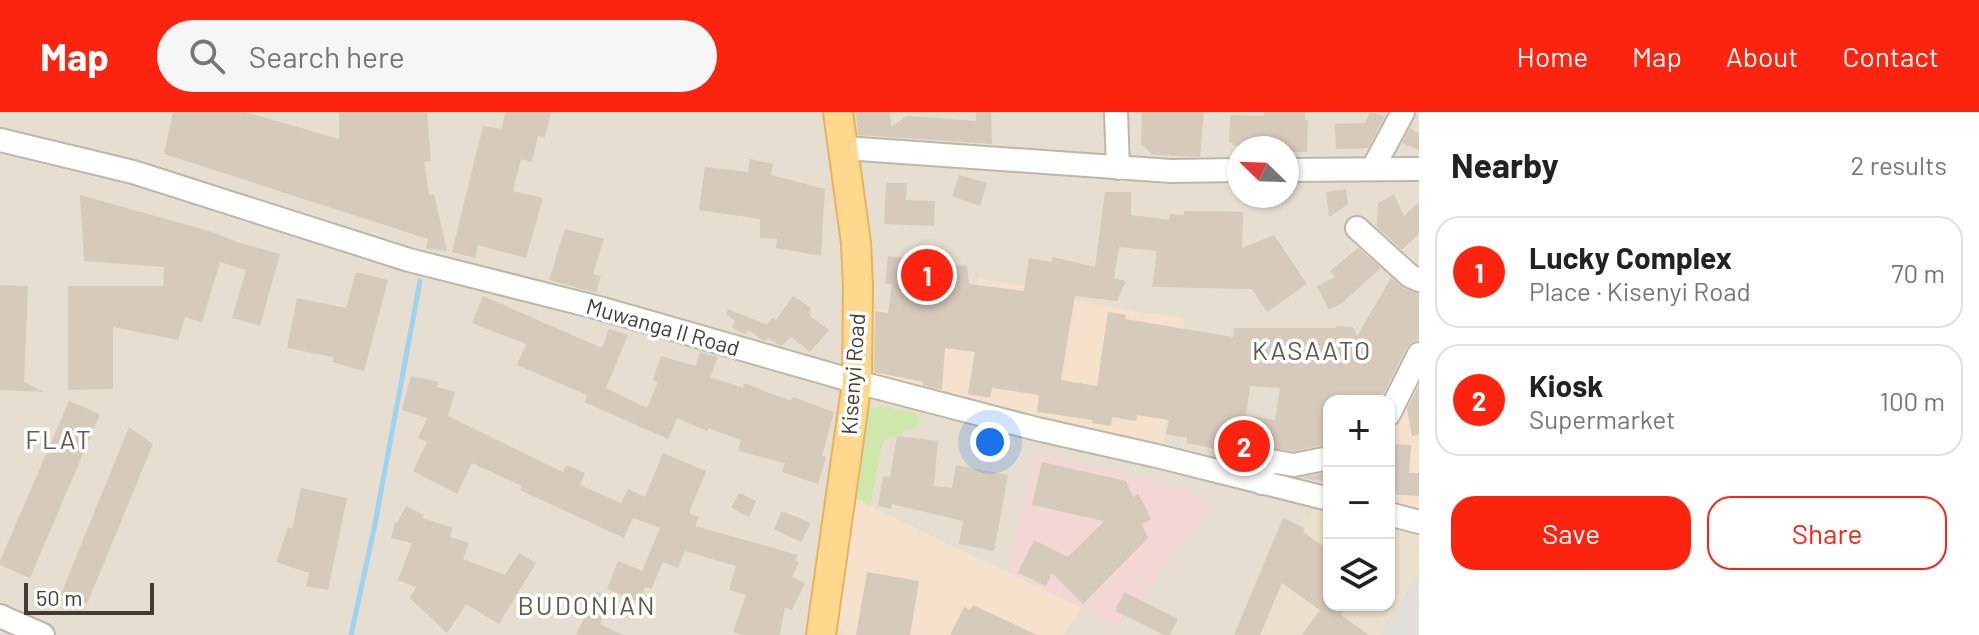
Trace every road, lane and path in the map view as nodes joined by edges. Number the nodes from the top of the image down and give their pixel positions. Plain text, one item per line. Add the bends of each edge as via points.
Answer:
1 (838, 112) edge
2 (1116, 112) edge
3 (1403, 112) edge
4 (0, 140) edge
5 (845, 148) junction
6 (1118, 168) junction
7 (1373, 168) junction
8 (1419, 169) edge
9 (1227, 170) edge
10 (1299, 170) edge
11 (1357, 228) dead end
12 (1419, 280) edge
13 (1419, 354) edge
14 (857, 382) junction
15 (1395, 402) edge
16 (1323, 459) edge
17 (1262, 483) junction
18 (1323, 498) edge
19 (1395, 516) edge
20 (1419, 522) edge
21 (0, 616) edge
22 (823, 634) edge
23 (43, 635) edge

1 - 5 main road, Kisenyi Road
2 - 6 street
3 - 7 street
4 - 14 street, Muwanga II Road via 133,172 409,260
5 - 6 street
5 - 14 main road, Kisenyi Road via 858,286
6 - 9 street
7 - 8 street
7 - 10 street
11 - 12 street
13 - 15 street
14 - 17 street, Muwanga II Road
14 - 22 main road, Kisenyi Road
16 - 17 street via 1294,465 1265,460
17 - 18 street, Muwanga II Road
19 - 20 street
21 - 23 street

